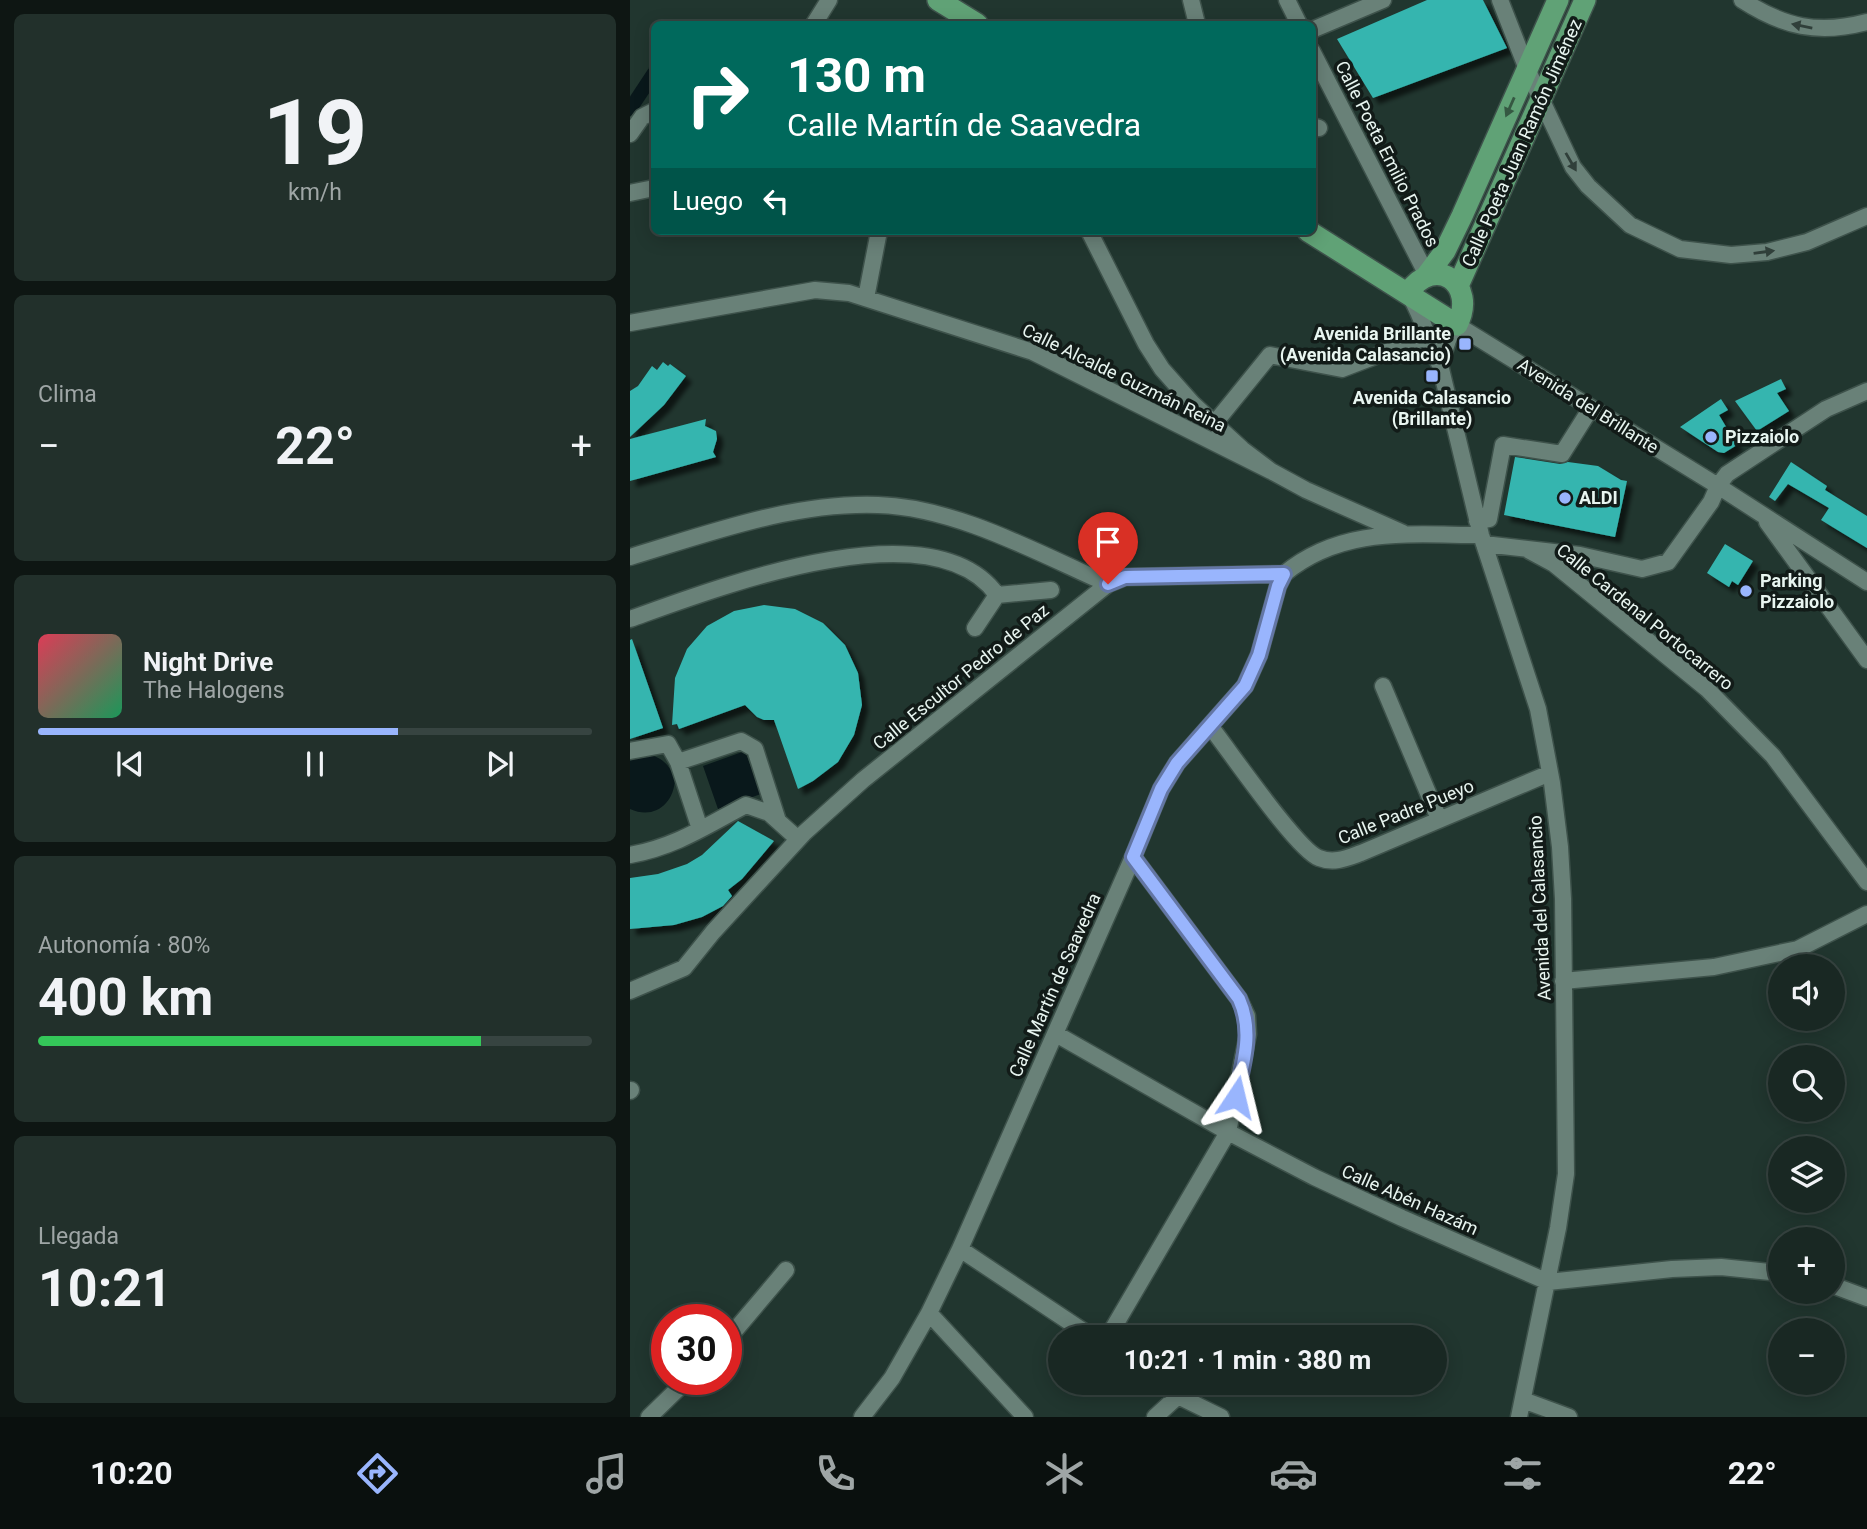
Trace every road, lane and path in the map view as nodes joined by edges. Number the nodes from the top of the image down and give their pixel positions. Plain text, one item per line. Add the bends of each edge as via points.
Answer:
1 (829, 0) edge
2 (938, 0) edge
3 (1191, 0) edge
4 (1287, 0) edge
5 (1383, 0) edge
6 (1500, 0) edge
7 (1558, 0) edge
8 (1585, 0) edge
9 (1742, 0) edge
10 (816, 21) edge
11 (972, 21) edge
12 (1196, 21) edge
13 (1298, 21) edge
14 (1867, 22) edge
15 (1316, 28) edge
16 (1316, 61) edge
17 (1527, 69) junction
18 (1541, 100) junction
19 (651, 112) edge
20 (630, 134) edge
21 (651, 188) edge
22 (630, 192) edge
23 (1867, 216) edge
24 (878, 235) edge
25 (1090, 235) edge
26 (1314, 235) edge
27 (1427, 275) junction
28 (1458, 286) junction
29 (1408, 293) junction
30 (866, 298) junction
31 (630, 323) edge
32 (1457, 325) junction
33 (1428, 336) junction
34 (1440, 365) junction
35 (1867, 391) edge
36 (1193, 404) junction
37 (1591, 408) junction
38 (1214, 424) junction
39 (1179, 425) junction
40 (1271, 471) junction
41 (1718, 486) junction
42 (1762, 514) junction
43 (1481, 533) junction
44 (1409, 536) junction
45 (1528, 550) junction
46 (630, 558) edge
47 (1284, 574) junction
48 (1867, 582) edge
49 (1108, 584) junction
50 (1051, 590) dead end
51 (997, 595) junction
52 (630, 619) edge
53 (975, 628) dead end
54 (1867, 660) edge
55 (1383, 686) dead end
56 (1210, 726) junction
57 (630, 751) edge
58 (678, 762) junction
59 (1550, 773) junction
60 (1439, 819) junction
61 (778, 821) junction
62 (700, 829) junction
63 (801, 836) junction
64 (630, 854) edge
65 (1133, 857) junction
66 (1867, 882) edge
67 (1867, 914) edge
68 (1563, 981) junction
69 (630, 991) edge
70 (1056, 1034) junction
71 (1228, 1132) junction
72 (960, 1249) junction
73 (786, 1270) dead end
74 (1768, 1272) edge
75 (1548, 1282) junction
76 (1845, 1290) edge
77 (1867, 1298) edge
78 (929, 1313) junction
79 (742, 1323) edge
80 (1074, 1325) edge
81 (1115, 1325) edge
82 (672, 1395) edge
83 (1178, 1396) joint
84 (1523, 1400) junction
85 (649, 1417) edge
86 (862, 1417) edge
87 (1025, 1417) edge
88 (1155, 1417) edge
89 (1221, 1417) edge
90 (1519, 1417) edge
91 (1569, 1417) edge

1 - 10 street
2 - 11 main road
3 - 12 street
4 - 13 street
5 - 15 street
6 - 17 street
7 - 17 main road, Calle Poeta Juan Ramón Jiménez
8 - 18 main road, Calle Poeta Juan Ramón Jiménez
14 -> 9 street via 1810,29 1768,16
16 - 27 street, Calle Poeta Emilio Prados
17 - 18 street
17 -> 27 main road, Calle Poeta Juan Ramón Jiménez via 1445,251
18 -> 23 street via 1573,167 1588,187 1630,225 1680,249 1731,255 1767,252 1807,242
18 - 28 main road, Calle Poeta Juan Ramón Jiménez
19 - 20 street
21 - 22 street
24 - 30 street
25 - 36 street via 1146,344
26 - 29 main road, Avenida del Brillante
27 - 28 main road via 1446,275
27 - 29 main road, Calle Poeta Juan Ramón Jiménez
28 - 32 main road via 1464,312
29 - 32 main road, Avenida del Brillante
29 - 33 street, Avenida del Calasancio
30 - 31 street, Calle Alcalde Guzmán Reina via 815,290
30 - 39 street, Calle Alcalde Guzmán Reina via 1032,352
32 - 34 street
32 - 37 street, Avenida del Brillante
33 - 34 street, Avenida del Calasancio
33 - 38 street via 1342,369 1270,355
34 - 43 street, Avenida del Calasancio
35 - 41 street, Calle Cardenal Portocarrero via 1826,409 1727,474
36 - 38 street
36 - 39 street
37 - 41 street, Avenida del Brillante
37 - 43 street via 1562,454 1503,445 1489,519
38 - 40 street
39 - 40 street, Calle Alcalde Guzmán Reina
40 - 44 street
41 - 42 street, Avenida del Brillante
41 - 45 street, Calle Cardenal Portocarrero via 1668,562 1642,569 1580,555
42 - 48 street, Avenida del Brillante
42 - 54 street
43 - 44 street
43 - 45 street, Calle Cardenal Portocarrero
43 - 59 street, Avenida del Calasancio via 1538,709
44 - 47 street via 1343,541 1299,561
45 - 66 street, Calle Cardenal Portocarrero via 1554,564 1707,689 1773,756
46 - 49 street via 775,516 829,506 880,505 922,511 978,528
47 - 49 street, Calle Escultor Pedro de Paz via 1125,577
47 - 56 street, Calle Martín de Saavedra via 1253,671
49 - 63 street, Calle Escultor Pedro de Paz via 863,779
50 - 51 street
51 - 52 street via 978,574 954,562 875,555 785,568
51 - 53 street
55 - 60 street
56 - 60 street, Calle Padre Pueyo via 1297,840 1317,858 1341,860
56 - 65 street, Calle Martín de Saavedra via 1161,789
57 - 58 street via 668,744
58 - 61 street via 740,741 755,749
58 - 62 street
59 - 60 street, Calle Padre Pueyo
59 - 68 street, Avenida del Calasancio via 1560,847
61 - 62 street via 746,805
61 - 63 street
62 - 64 street via 676,843
63 - 69 street, Calle Escultor Pedro de Paz via 684,968
65 - 70 street, Calle Martín de Saavedra
65 - 71 street via 1247,1016 1248,1034
67 - 68 street via 1798,949 1762,957 1714,967
68 - 75 street, Avenida del Calasancio via 1566,1174
70 - 71 street, Calle Abén Hazám
70 - 72 street, Calle Martín de Saavedra
71 - 75 street, Calle Abén Hazám via 1377,1207
71 - 81 street
72 - 78 street, Calle Martín de Saavedra
72 - 80 street
73 - 79 street
74 - 75 street, Calle Abén Hazám via 1672,1269
75 - 84 street, Avenida del Calasancio
76 - 77 street
78 - 86 street, Calle Martín de Saavedra via 892,1378
78 - 87 street
82 - 85 street
83 - 88 street
83 - 89 street
84 - 90 street, Avenida del Calasancio
84 - 91 street

